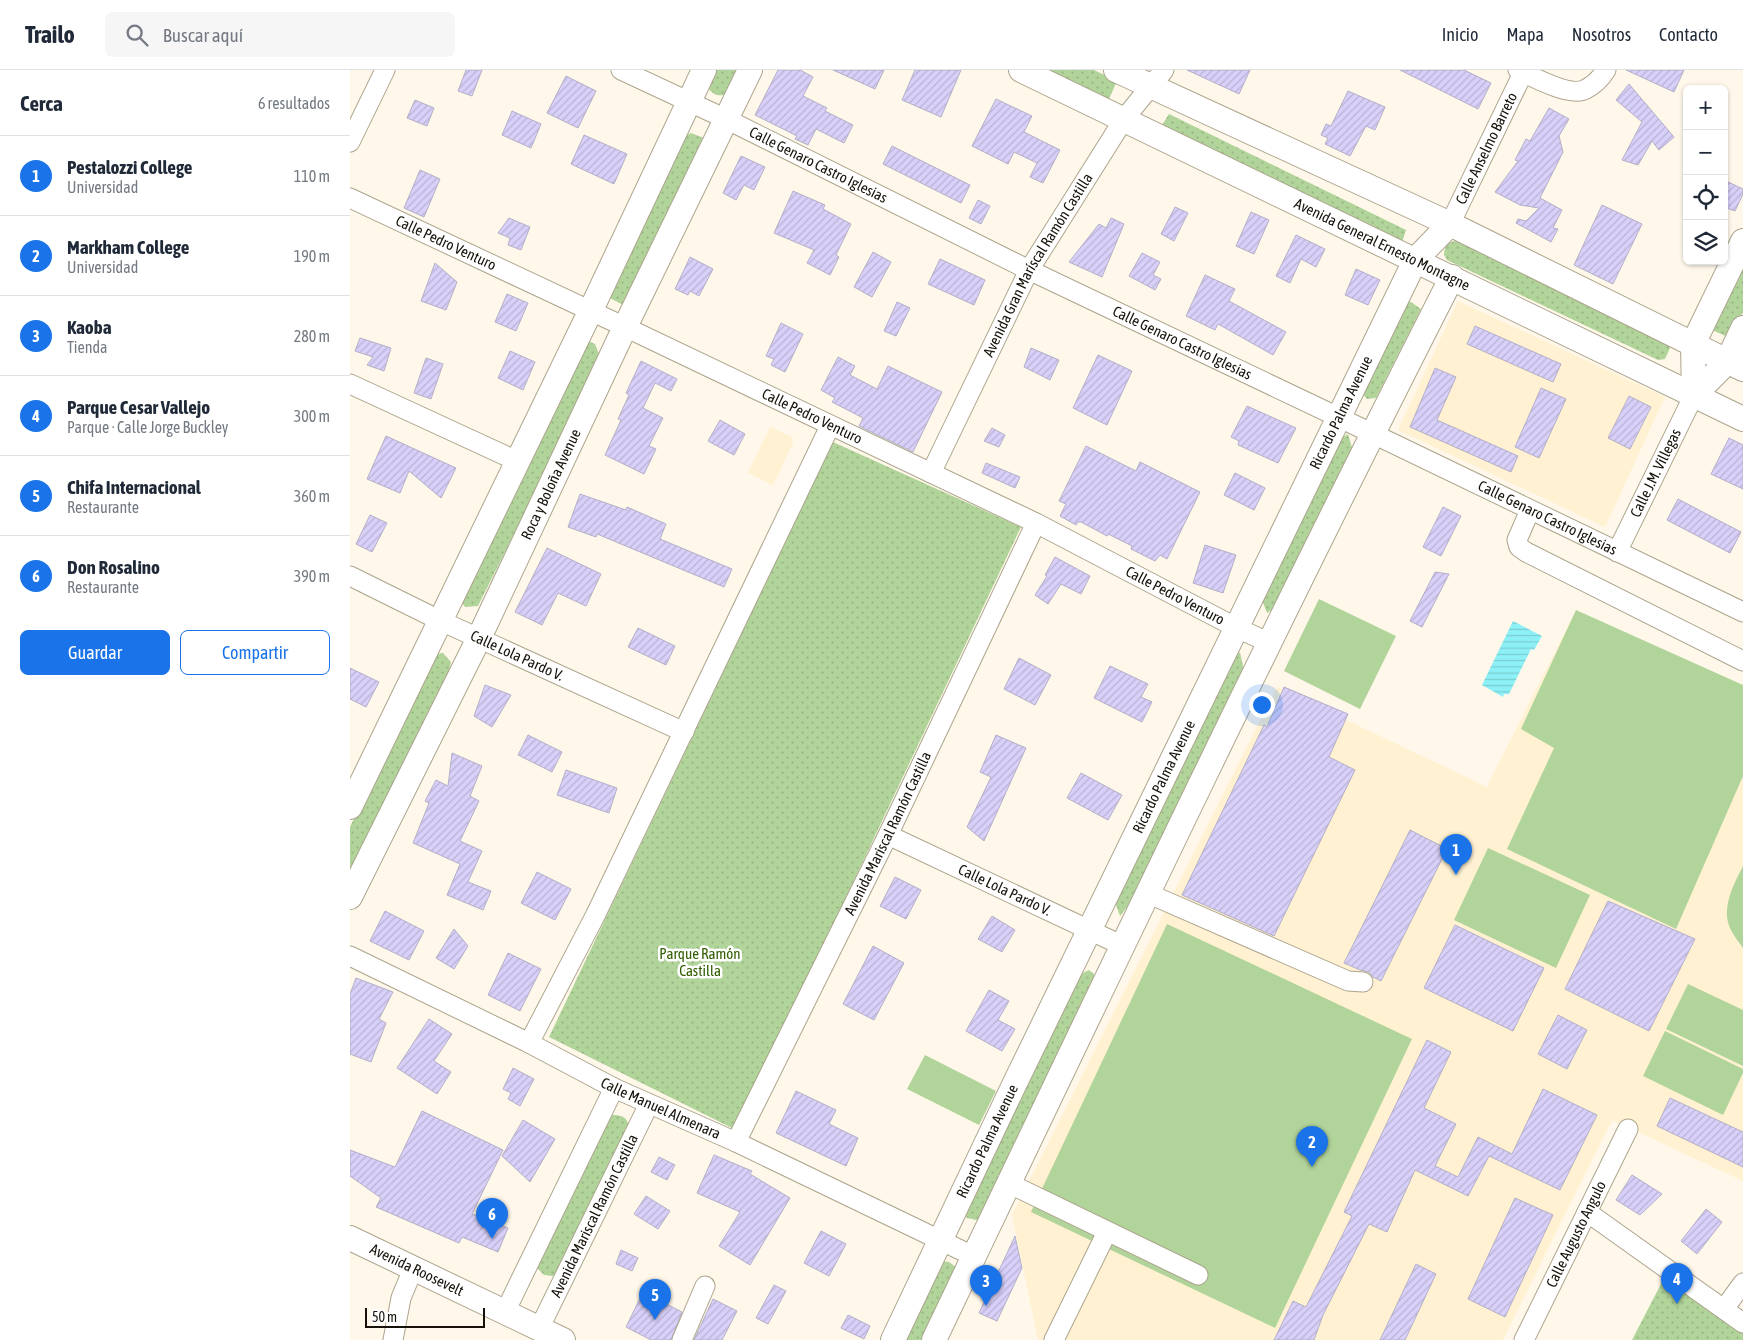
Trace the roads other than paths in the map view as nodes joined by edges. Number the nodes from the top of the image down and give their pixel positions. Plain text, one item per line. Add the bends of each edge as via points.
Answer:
1 (385, 70) edge
2 (621, 70) edge
3 (704, 70) edge
4 (750, 70) edge
5 (1021, 70) edge
6 (1116, 70) edge
7 (1606, 70) edge
8 (1521, 71) edge
9 (1157, 78) edge
10 (690, 103) junction
11 (1124, 118) junction
12 (726, 119) junction
13 (350, 142) edge
14 (350, 198) edge
15 (1450, 224) junction
16 (1743, 241) edge
17 (1415, 260) junction
18 (1029, 270) junction
19 (1452, 277) junction
20 (590, 312) junction
21 (625, 327) junction
22 (1743, 328) edge
23 (1693, 344) junction
24 (1735, 366) edge
25 (350, 384) edge
26 (1694, 395) junction
27 (1338, 416) junction
28 (1743, 419) edge
29 (830, 426) junction
30 (1372, 433) junction
31 (517, 461) junction
32 (931, 473) junction
33 (1530, 510) junction
34 (1036, 523) junction
35 (1617, 552) junction
36 (350, 576) edge
37 (1743, 612) edge
38 (441, 621) junction
39 (1237, 628) junction
40 (479, 638) junction
41 (1270, 643) junction
42 (1743, 661) edge
43 (684, 732) junction
44 (357, 775) edge
45 (350, 807) edge
46 (888, 835) junction
47 (1147, 894) junction
48 (350, 897) edge
49 (1090, 930) junction
50 (1121, 945) junction
51 (350, 956) edge
52 (1362, 982) dead end
53 (529, 1044) junction
54 (614, 1088) junction
55 (649, 1104) junction
56 (1628, 1129) dead end
57 (736, 1142) junction
58 (1008, 1183) junction
59 (1587, 1212) junction
60 (1107, 1232) junction
61 (350, 1238) edge
62 (940, 1241) junction
63 (973, 1256) junction
64 (414, 1268) junction
65 (1198, 1275) dead end
66 (1743, 1283) edge
67 (705, 1286) dead end
68 (1724, 1309) junction
69 (505, 1312) junction
70 (1743, 1323) edge
71 (539, 1328) junction
72 (393, 1340) edge
73 (563, 1340) edge
74 (682, 1340) edge
75 (893, 1340) edge
76 (934, 1340) edge
77 (1054, 1340) edge
78 (1524, 1340) edge

1 - 13 street
2 - 10 street, Calle Genaro Castro Iglesias
3 - 10 main road
4 - 12 main road, Roca y Boloña Avenue
5 - 11 main road, Avenida General Ernesto Montagne
6 - 9 main road
7 - 8 street via 1584,91 1565,90
8 - 15 street, Calle Anselmo Barreto
9 - 11 street, Avenida Gran Maríscal Ramón Castilla
9 - 15 main road
10 - 12 street, Calle Genaro Castro Iglesias
10 - 20 main road
11 - 17 main road, Avenida General Ernesto Montagne
11 - 18 street, Avenida Gran Maríscal Ramón Castilla
12 - 18 street, Calle Genaro Castro Iglesias
12 - 21 main road, Roca y Boloña Avenue
14 - 20 street, Calle Pedro Venturo
15 - 17 main road, Ricardo Palma Avenue
15 - 23 main road
16 - 23 main road
17 - 19 main road, Avenida General Ernesto Montagne
17 - 27 main road, Ricardo Palma Avenue
18 - 27 street, Calle Genaro Castro Iglesias
18 - 32 street, Avenida Gran Maríscal Ramón Castilla
19 - 26 main road, Avenida General Ernesto Montagne
19 - 30 main road
20 - 21 street, Calle Pedro Venturo
20 - 31 main road
21 - 29 street, Calle Pedro Venturo
21 - 40 main road, Roca y Boloña Avenue
22 - 24 main road
23 - 24 main road
23 - 26 main road
24 - 26 main road
25 - 31 street
26 - 28 main road, Avenida General Ernesto Montagne
26 - 35 street, Calle J.M. Villegas
27 - 30 street, Calle Genaro Castro Iglesias
27 - 39 main road, Ricardo Palma Avenue
29 - 32 street, Calle Pedro Venturo
29 - 43 street
30 - 33 street, Calle Genaro Castro Iglesias
30 - 41 main road
31 - 38 main road
32 - 34 street, Calle Pedro Venturo
33 - 35 street, Calle Genaro Castro Iglesias
33 - 42 street via 1517,540 1526,552
34 - 39 street, Calle Pedro Venturo
34 - 46 street, Avenida Mariscal Ramón Castilla
35 - 37 street, Calle Genaro Castro Iglesias
36 - 38 street, Calle Lola Pardo V.
38 - 40 street, Calle Lola Pardo V.
38 - 44 main road
39 - 41 street, Calle Pedro Venturo
39 - 49 main road, Ricardo Palma Avenue
40 - 43 street, Calle Lola Pardo V.
40 - 48 main road, Roca y Boloña Avenue
41 - 47 main road
43 - 53 street
44 - 45 main road
46 - 49 street, Calle Lola Pardo V.
46 - 57 street, Avenida Mariscal Ramón Castilla
47 - 50 main road
47 - 52 street via 1348,981
49 - 50 street, Calle Lola Pardo V.
49 - 62 main road, Ricardo Palma Avenue
50 - 58 main road
51 - 53 street, Calle Manuel Almenara
53 - 54 street, Calle Manuel Almenara
54 - 55 street, Calle Manuel Almenara
54 - 69 street
55 - 57 street, Calle Manuel Almenara
55 - 71 street, Avenida Mariscal Ramón Castilla
56 - 59 street, Calle Augusto Angulo
57 - 62 street, Calle Manuel Almenara
58 - 60 street
58 - 63 main road
59 - 68 street
59 - 78 street, Calle Augusto Angulo
60 - 65 street
60 - 77 street
61 - 64 main road, Avenida Roosevelt
62 - 63 street, Calle Manuel Almenara
62 - 75 main road, Ricardo Palma Avenue
63 - 76 main road
64 - 69 main road, Avenida Roosevelt
64 - 72 street via 401,1298
66 - 68 street
67 - 74 street
68 - 70 street
69 - 71 main road, Avenida Roosevelt
71 - 73 main road, Avenida Roosevelt

